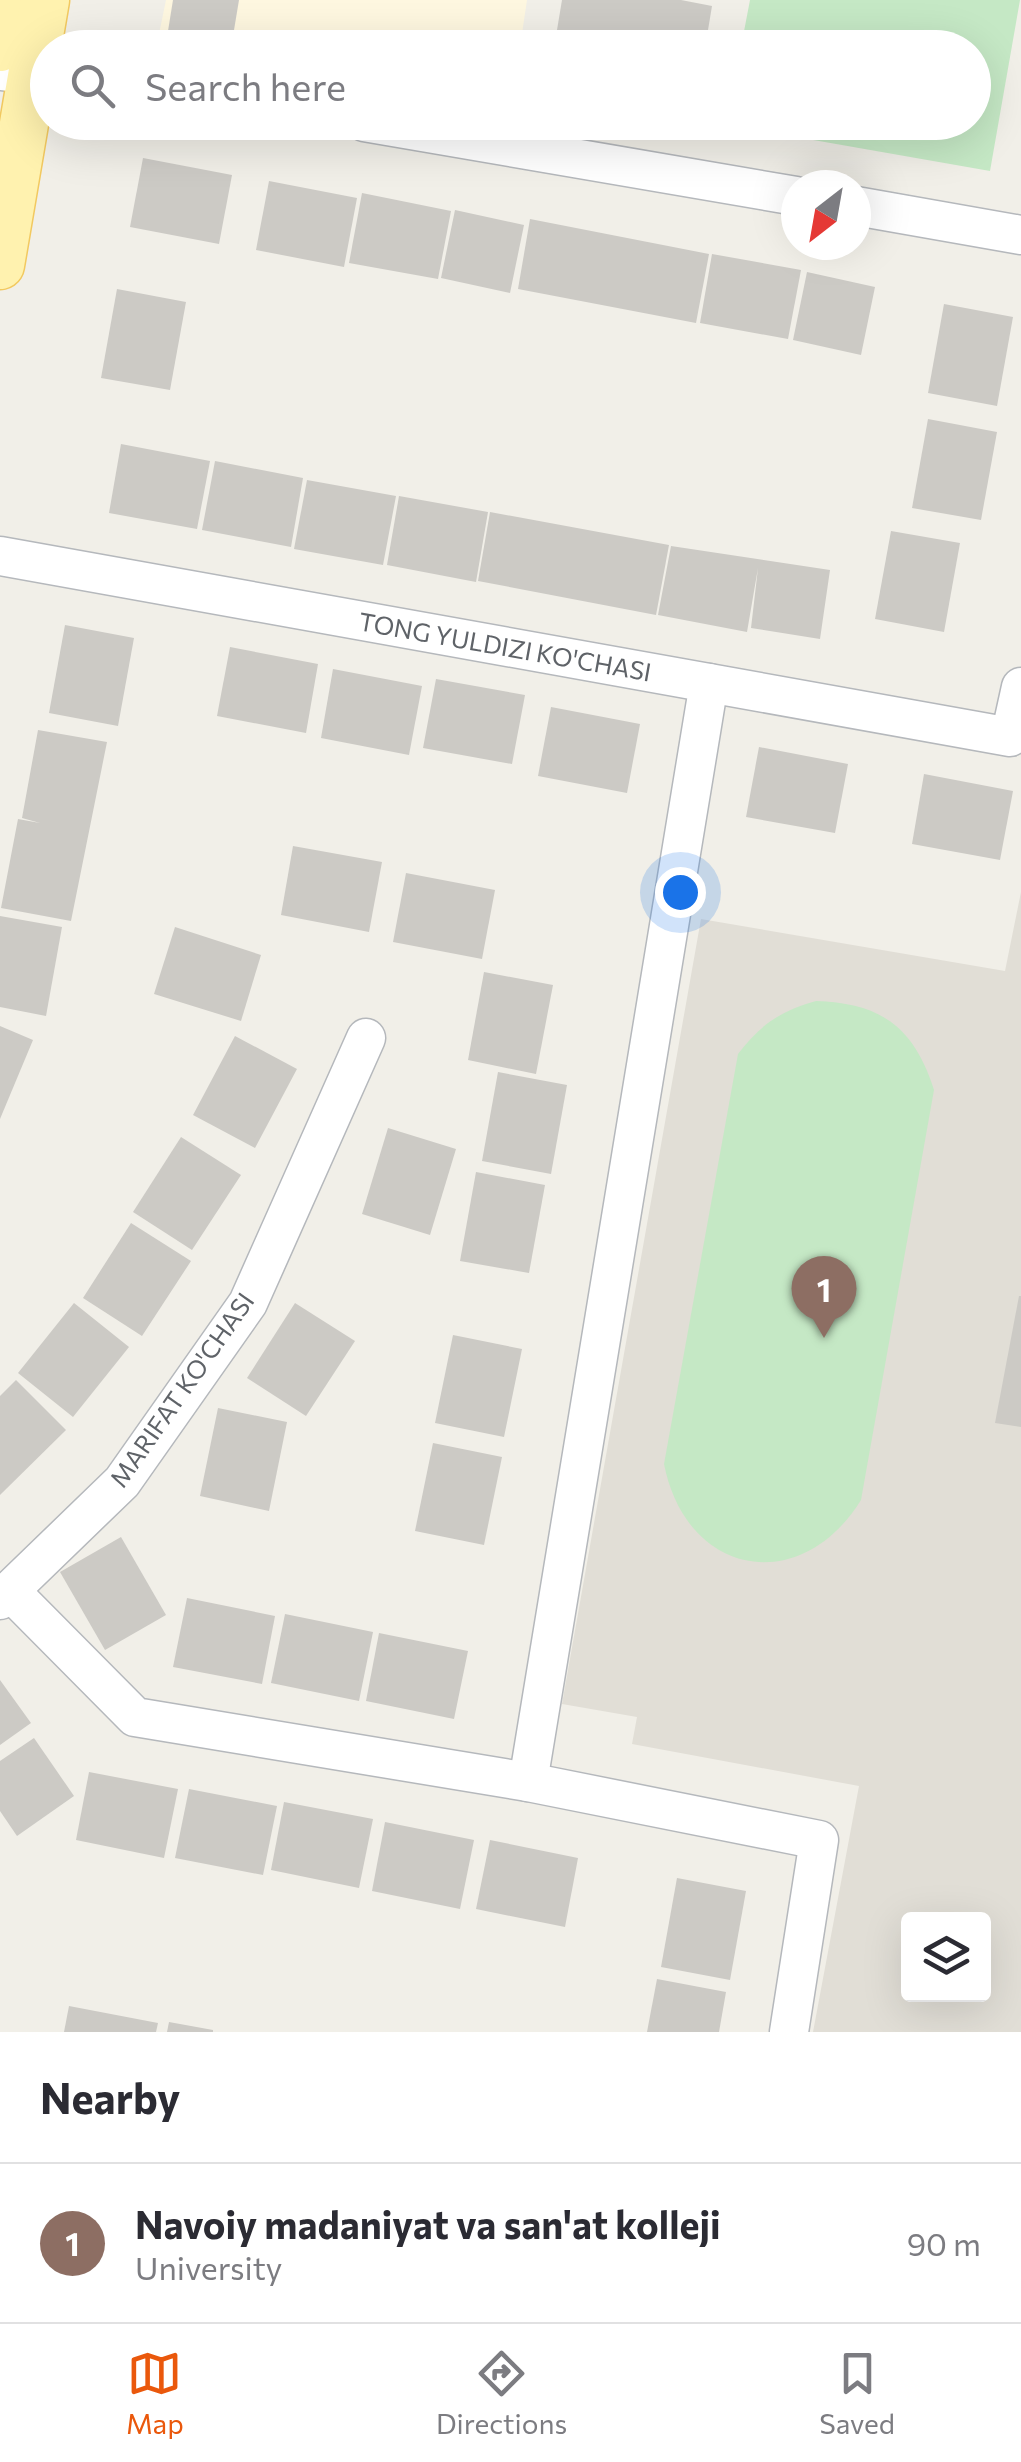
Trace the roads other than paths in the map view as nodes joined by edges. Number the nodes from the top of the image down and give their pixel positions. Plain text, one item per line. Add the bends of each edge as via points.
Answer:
1 (8, 0) edge
2 (45, 0) edge
3 (34, 30) edge
4 (30, 40) edge
5 (20, 67) edge
6 (469, 140) edge
7 (781, 193) edge
8 (871, 209) edge
9 (1021, 234) edge
10 (0, 266) edge
11 (0, 556) edge
12 (709, 683) junction
13 (1021, 687) edge
14 (366, 1038) dead end
15 (6, 1596) edge
16 (528, 1782) junction
17 (790, 2032) edge

1 - 5 main road
2 - 3 main road
4 - 5 main road
5 - 10 main road
6 - 7 street
8 - 9 street
11 - 12 street, TONG YULDIZI KO'CHASI
12 - 13 street, TONG YULDIZI KO'CHASI via 1010,737
12 - 16 street
14 - 15 street, MARIFAT KO'CHASI via 248,1302 122,1482
15 - 16 street via 135,1717
16 - 17 street via 820,1840

